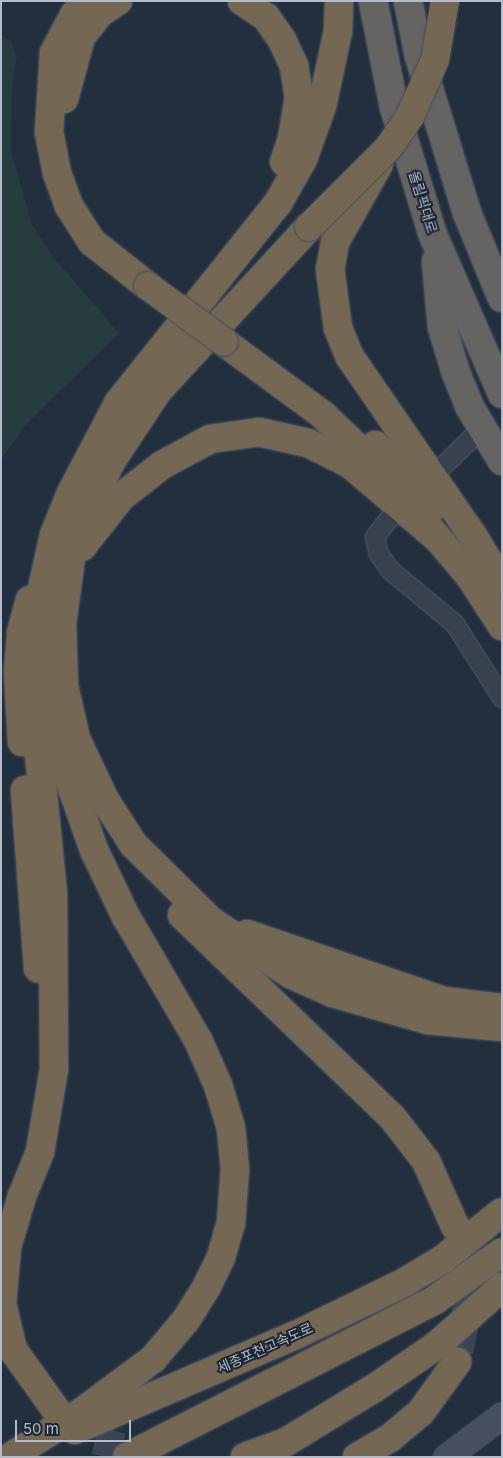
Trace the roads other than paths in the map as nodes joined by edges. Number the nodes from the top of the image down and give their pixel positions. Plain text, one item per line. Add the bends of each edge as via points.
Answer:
1 (87, 1) edge
2 (118, 1) edge
3 (242, 1) edge
4 (339, 1) edge
5 (373, 1) edge
6 (408, 1) edge
7 (445, 1) edge
8 (388, 148) junction
9 (261, 223) junction
10 (433, 235) junction
11 (154, 280) junction
12 (502, 298) edge
13 (229, 336) junction
14 (502, 394) edge
15 (482, 428) junction
16 (502, 461) edge
17 (434, 536) junction
18 (59, 561) junction
19 (502, 584) edge
20 (502, 626) edge
21 (39, 645) junction
22 (502, 698) edge
23 (132, 844) junction
24 (211, 921) junction
25 (502, 1008) edge
26 (55, 1027) junction
27 (502, 1027) edge
28 (502, 1212) edge
29 (454, 1226) tunnel mouth
30 (502, 1252) edge
31 (502, 1288) edge
32 (457, 1362) tunnel mouth
33 (56, 1410) tunnel mouth
34 (502, 1415) edge
35 (128, 1457) edge
36 (245, 1457) edge
37 (357, 1457) edge
38 (446, 1457) edge

1 - 11 highway via 74,15 54,53 49,132 57,173 69,206 92,242
2 - 11 highway via 100,13 81,37 64,100 63,130 78,191 92,214
3 - 9 highway via 266,17 282,40 294,66 299,98 292,139
4 - 9 highway via 338,30 322,106 302,159 278,203
5 - 10 highway, 올림픽대로 via 394,107
6 - 12 highway via 419,56 467,213
7 - 8 highway, bridge via 435,60 421,96
8 - 18 highway, bridge via 309,227 157,392 112,460
8 - 19 highway, bridge via 334,242 330,269 332,300 350,357 475,539
9 - 18 highway via 119,402 71,493
10 - 14 highway, 올림픽대로
10 - 15 highway via 442,327 469,406
11 - 13 highway, bridge
13 - 17 highway via 356,445 400,490
13 - 19 highway via 378,448 417,486
15 - 16 highway
15 - 22 street via 389,519 375,537 379,554 390,570 455,624
17 - 18 highway via 350,464 308,443 259,432 210,438 162,465 121,497
17 - 20 highway via 468,575
18 - 21 highway via 42,589
18 - 23 highway via 64,686 76,740 105,800
18 - 26 highway via 26,611 20,633 18,672 37,964
21 - 26 highway via 39,754 52,894
21 - 28 highway, 세종포천고속도로 via 48,708 94,850 126,917 198,1040 218,1085 231,1128 235,1168 231,1223 221,1257 186,1320 153,1359 127,1380 13,1454 140,1404 405,1282 443,1259
23 - 24 highway
23 - 29 highway via 175,908 392,1117 426,1161
24 - 25 highway via 444,1000
24 - 27 highway via 292,975 333,993 428,1020
26 - 33 highway via 54,1069 40,1152 22,1196 7,1247 2,1304 13,1350
30 - 35 highway via 435,1300
31 - 36 highway via 437,1345 376,1387 286,1442
32 - 37 highway via 421,1412 390,1438
34 - 38 main road

